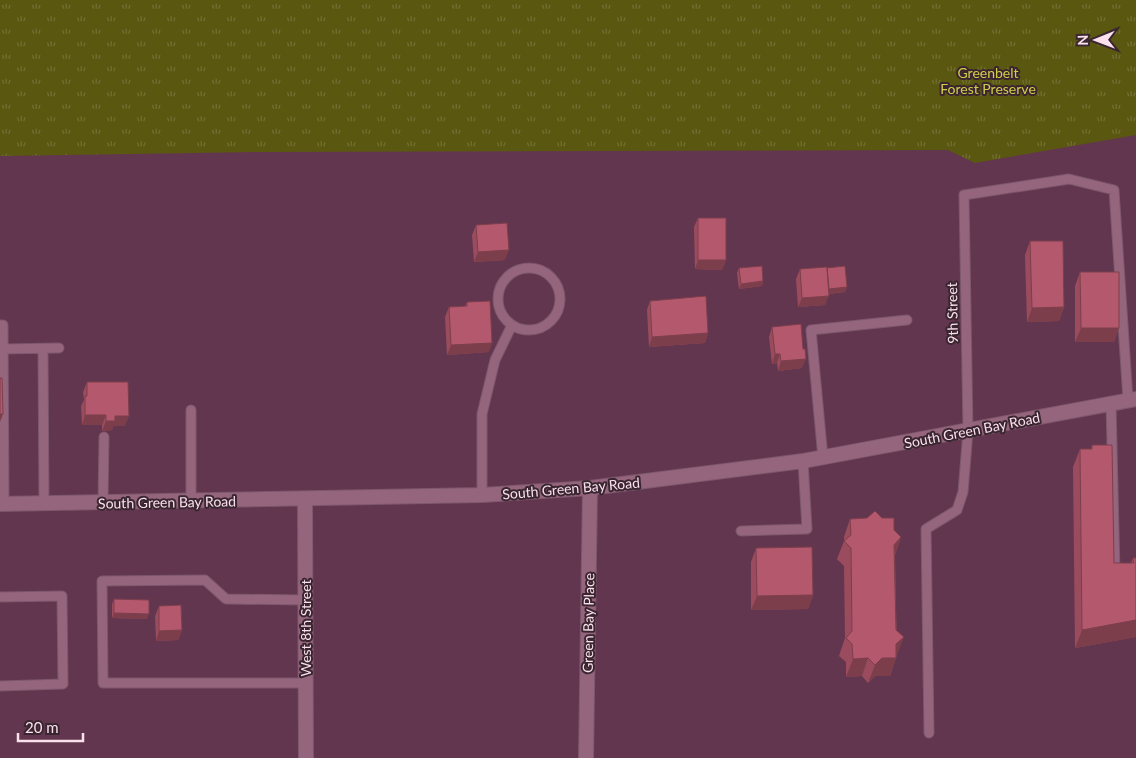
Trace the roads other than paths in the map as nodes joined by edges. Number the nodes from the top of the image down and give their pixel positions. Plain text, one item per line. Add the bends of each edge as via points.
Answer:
1 (907, 320) dead end
2 (0, 325) edge
3 (512, 325) junction
4 (59, 348) dead end
5 (3, 349) junction
6 (43, 349) junction
7 (1132, 400) edge
8 (1111, 403) junction
9 (190, 410) dead end
10 (968, 431) junction
11 (104, 438) dead end
12 (2, 440) edge
13 (823, 458) junction
14 (803, 461) junction
15 (590, 488) junction
16 (482, 495) junction
17 (305, 499) junction
18 (191, 501) junction
19 (103, 503) junction
20 (2, 504) edge
21 (44, 504) junction
22 (741, 531) dead end
23 (1115, 575) edge
24 (0, 597) edge
25 (305, 600) junction
26 (305, 683) junction
27 (0, 686) edge
28 (929, 733) dead end
29 (306, 758) edge
30 (586, 758) edge

1 - 13 lane via 811,330
2 - 5 lane via 3,325
3 - 3 lane via 505,319 498,301 503,283 518,270 545,273 558,290 557,312 537,328 522,329
3 - 16 lane via 495,360 482,414
4 - 6 lane
5 - 6 lane
5 - 12 lane
6 - 21 lane
7 - 8 main road, South Green Bay Road
7 - 10 lane, 9th Street via 1114,190 1069,179 964,195
8 - 10 main road, South Green Bay Road
8 - 23 lane
9 - 18 lane
10 - 13 main road, South Green Bay Road
10 - 28 lane, 9th Street via 963,492 956,510 926,529
11 - 19 lane
12 - 20 lane
13 - 14 main road, South Green Bay Road
14 - 15 main road, South Green Bay Road
14 - 22 lane via 807,529
15 - 16 main road, South Green Bay Road
15 - 30 main road, Green Bay Place
16 - 17 main road, South Green Bay Road
17 - 18 main road, South Green Bay Road
17 - 25 main road, West 8th Street
18 - 19 main road, South Green Bay Road
19 - 21 main road, South Green Bay Road
20 - 21 main road, South Green Bay Road
24 - 27 lane via 62,596 63,684
25 - 26 main road, West 8th Street
25 - 26 lane via 226,599 205,580 102,580 103,683
26 - 29 main road, West 8th Street

